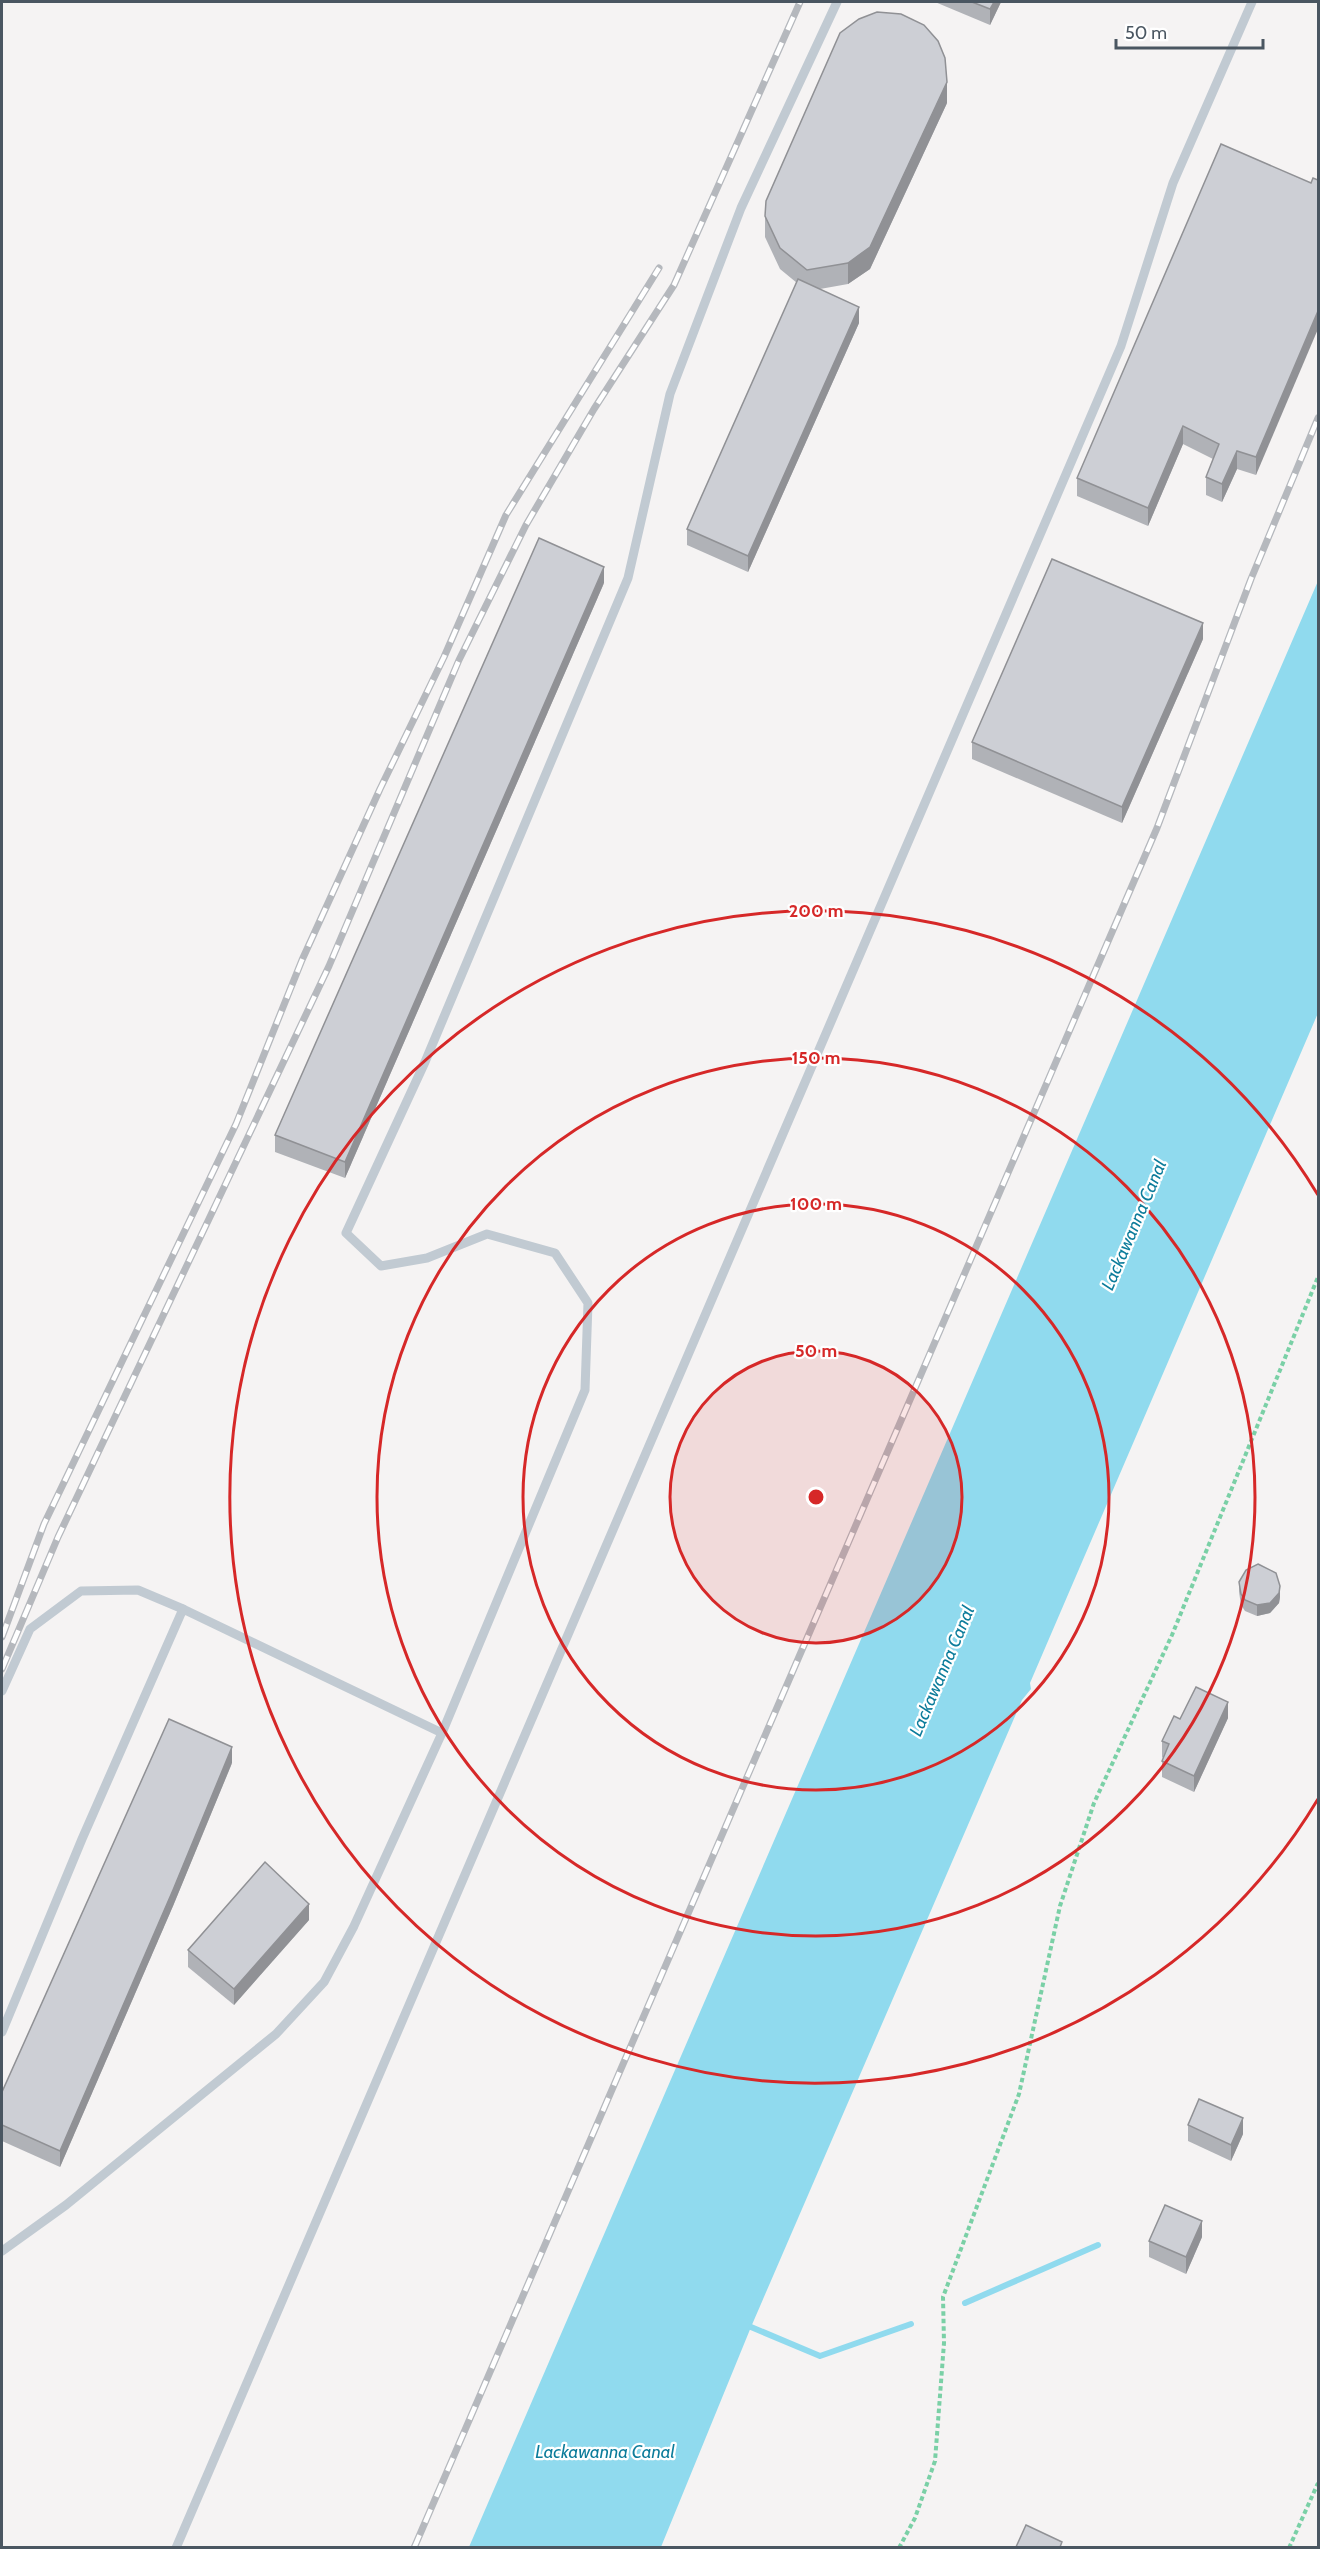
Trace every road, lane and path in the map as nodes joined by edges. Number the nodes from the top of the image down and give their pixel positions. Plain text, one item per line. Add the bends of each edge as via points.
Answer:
1 (837, 2) edge
2 (1252, 2) edge
3 (1318, 1277) edge
4 (183, 1610) junction
5 (2, 1691) edge
6 (442, 1733) junction
7 (2, 2032) edge
8 (2, 2251) edge
9 (1318, 2483) edge
10 (176, 2547) edge
11 (899, 2547) edge
12 (1289, 2547) edge

1 - 6 lane via 741,208 670,394 628,578 425,1062 346,1233 381,1266 427,1258 487,1234 555,1253 588,1303 585,1390
2 - 10 lane via 1173,183 1121,346
3 - 11 path via 1172,1635 1085,1829 1060,1906 1019,2094 944,2297 935,2461 915,2518
4 - 5 lane via 138,1590 81,1591 30,1629
4 - 6 lane
4 - 7 lane
6 - 8 lane via 354,1926 324,1982 276,2034 66,2205
9 - 12 path

